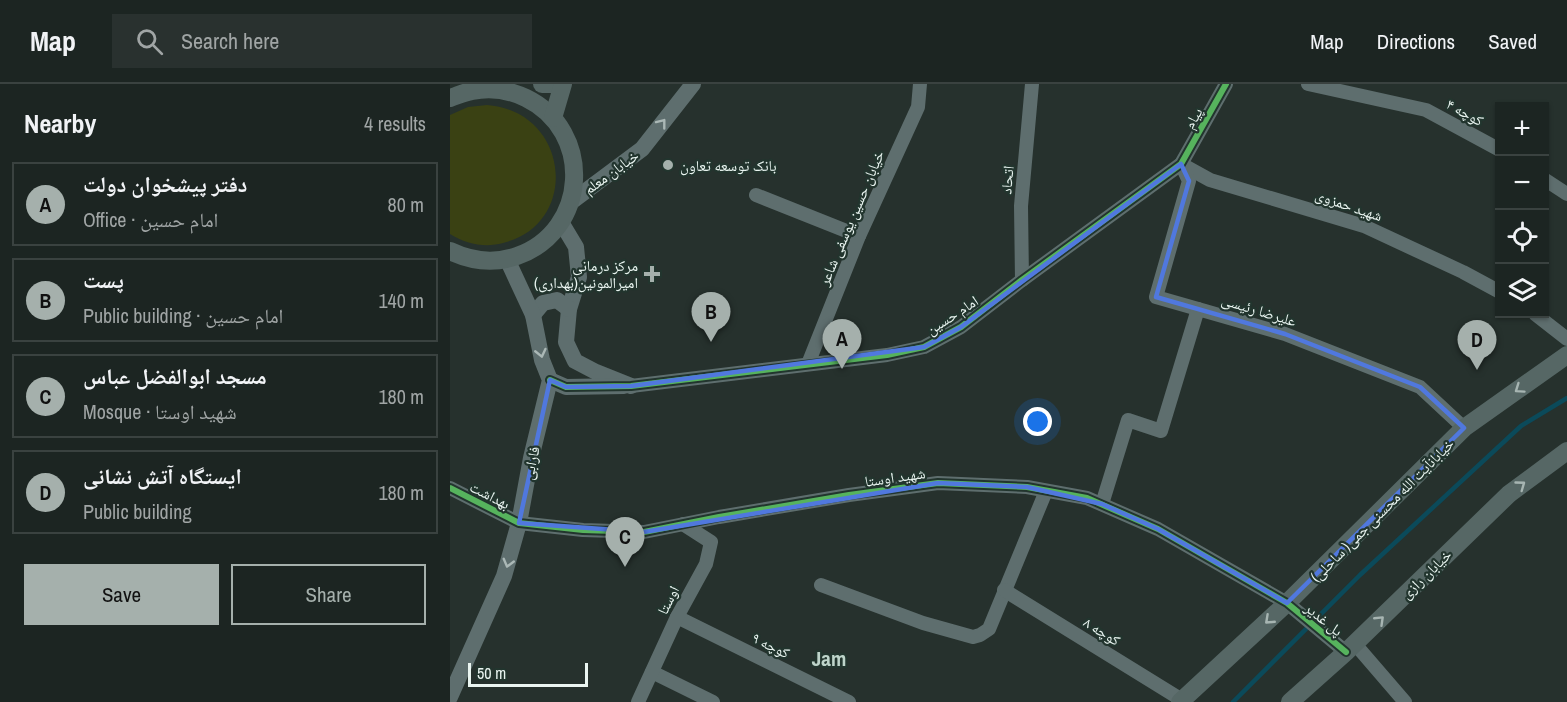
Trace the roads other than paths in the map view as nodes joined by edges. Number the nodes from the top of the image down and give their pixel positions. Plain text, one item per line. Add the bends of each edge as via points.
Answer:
1 (542, 84) edge
2 (553, 84) edge
3 (563, 84) edge
4 (693, 84) edge
5 (920, 84) edge
6 (1032, 84) edge
7 (1226, 84) edge
8 (1308, 84) edge
9 (497, 87) edge
10 (450, 98) edge
11 (553, 118) junction
12 (1495, 147) edge
13 (1181, 164) junction
14 (1549, 182) edge
15 (1567, 194) edge
16 (756, 195) dead end
17 (571, 202) junction
18 (561, 222) junction
19 (859, 236) junction
20 (454, 257) edge
21 (507, 259) junction
22 (1022, 279) junction
23 (1495, 289) edge
24 (569, 309) junction
25 (1198, 309) junction
26 (533, 315) junction
27 (1540, 318) edge
28 (1567, 339) edge
29 (1567, 355) edge
30 (808, 364) junction
31 (550, 380) junction
32 (631, 386) junction
33 (1464, 428) junction
34 (1567, 452) edge
35 (450, 488) edge
36 (1046, 491) junction
37 (1102, 504) junction
38 (519, 523) junction
39 (683, 524) junction
40 (821, 585) dead end
41 (1004, 590) junction
42 (1287, 603) junction
43 (677, 617) junction
44 (1350, 648) junction
45 (652, 672) junction
46 (450, 697) edge
47 (1181, 701) edge
48 (638, 702) edge
49 (713, 702) edge
50 (849, 702) edge
51 (1290, 702) edge
52 (1405, 702) edge

1 - 2 main road
3 - 11 main road
17 -> 4 street, خیابان معلم via 642,149
5 - 19 street, خیابان حسین یوسفی شاعر via 918,107
6 - 22 street, اتحاد via 1021,206
7 - 13 street, پیام
8 - 12 street, کوچه ۴ via 1426,110
9 - 10 main road
9 - 11 main road via 536,103
11 - 17 main road via 566,136 573,157 575,180
13 - 22 street, امام حسین
13 - 23 street, شهید حمزوی via 1210,180 1364,226
13 - 25 street via 1189,181 1156,297
14 - 15 street
16 - 19 street
17 - 18 main road
18 - 21 main road via 528,252
18 - 24 street via 576,247 579,277
19 - 30 street, خیابان حسین یوسفی شاعر
20 - 21 main road
21 - 26 street
22 - 30 street, امام حسین via 961,327 924,347
24 - 26 street via 557,300 543,303
24 - 32 street via 566,342 575,361
25 - 33 street, علیرضا رئیسی via 1285,334 1420,387
25 - 37 street, علیرضا رئیسی via 1161,431 1128,420
26 -> 31 street
27 - 28 street
29 -> 33 main road, خیابانآیت الله محسنی جمی( ساحلی)
30 - 32 street, امام حسین
31 - 32 street, امام حسین via 566,387
31 - 38 street, فارابی
33 - 42 main road, خیابانآیت الله محسنی جمی( ساحلی)
44 -> 34 main road, خیابان رازی via 1509,494
35 - 38 street, بهداشت
36 - 37 street, شهید اوستا
36 - 39 street, شهید اوستا via 938,483
36 - 41 street
37 - 42 street, شهید اوستا via 1158,529
38 - 39 street, شهید اوستا via 644,532
38 -> 46 street, فارابی via 504,576
39 - 43 street, اوستا via 711,542 706,564
40 - 41 street via 973,637 989,628
41 - 47 street, کوچه ۸
42 - 44 street, پل غدیر
42 -> 47 main road, خیابانآیت الله محسنی جمی( ساحلی)
43 - 45 street, اوستا
43 - 50 street, کوچه ۹
44 - 51 main road, خیابان رازی
44 - 52 street, پل غدیر
45 - 48 street, اوستا
45 - 49 street

